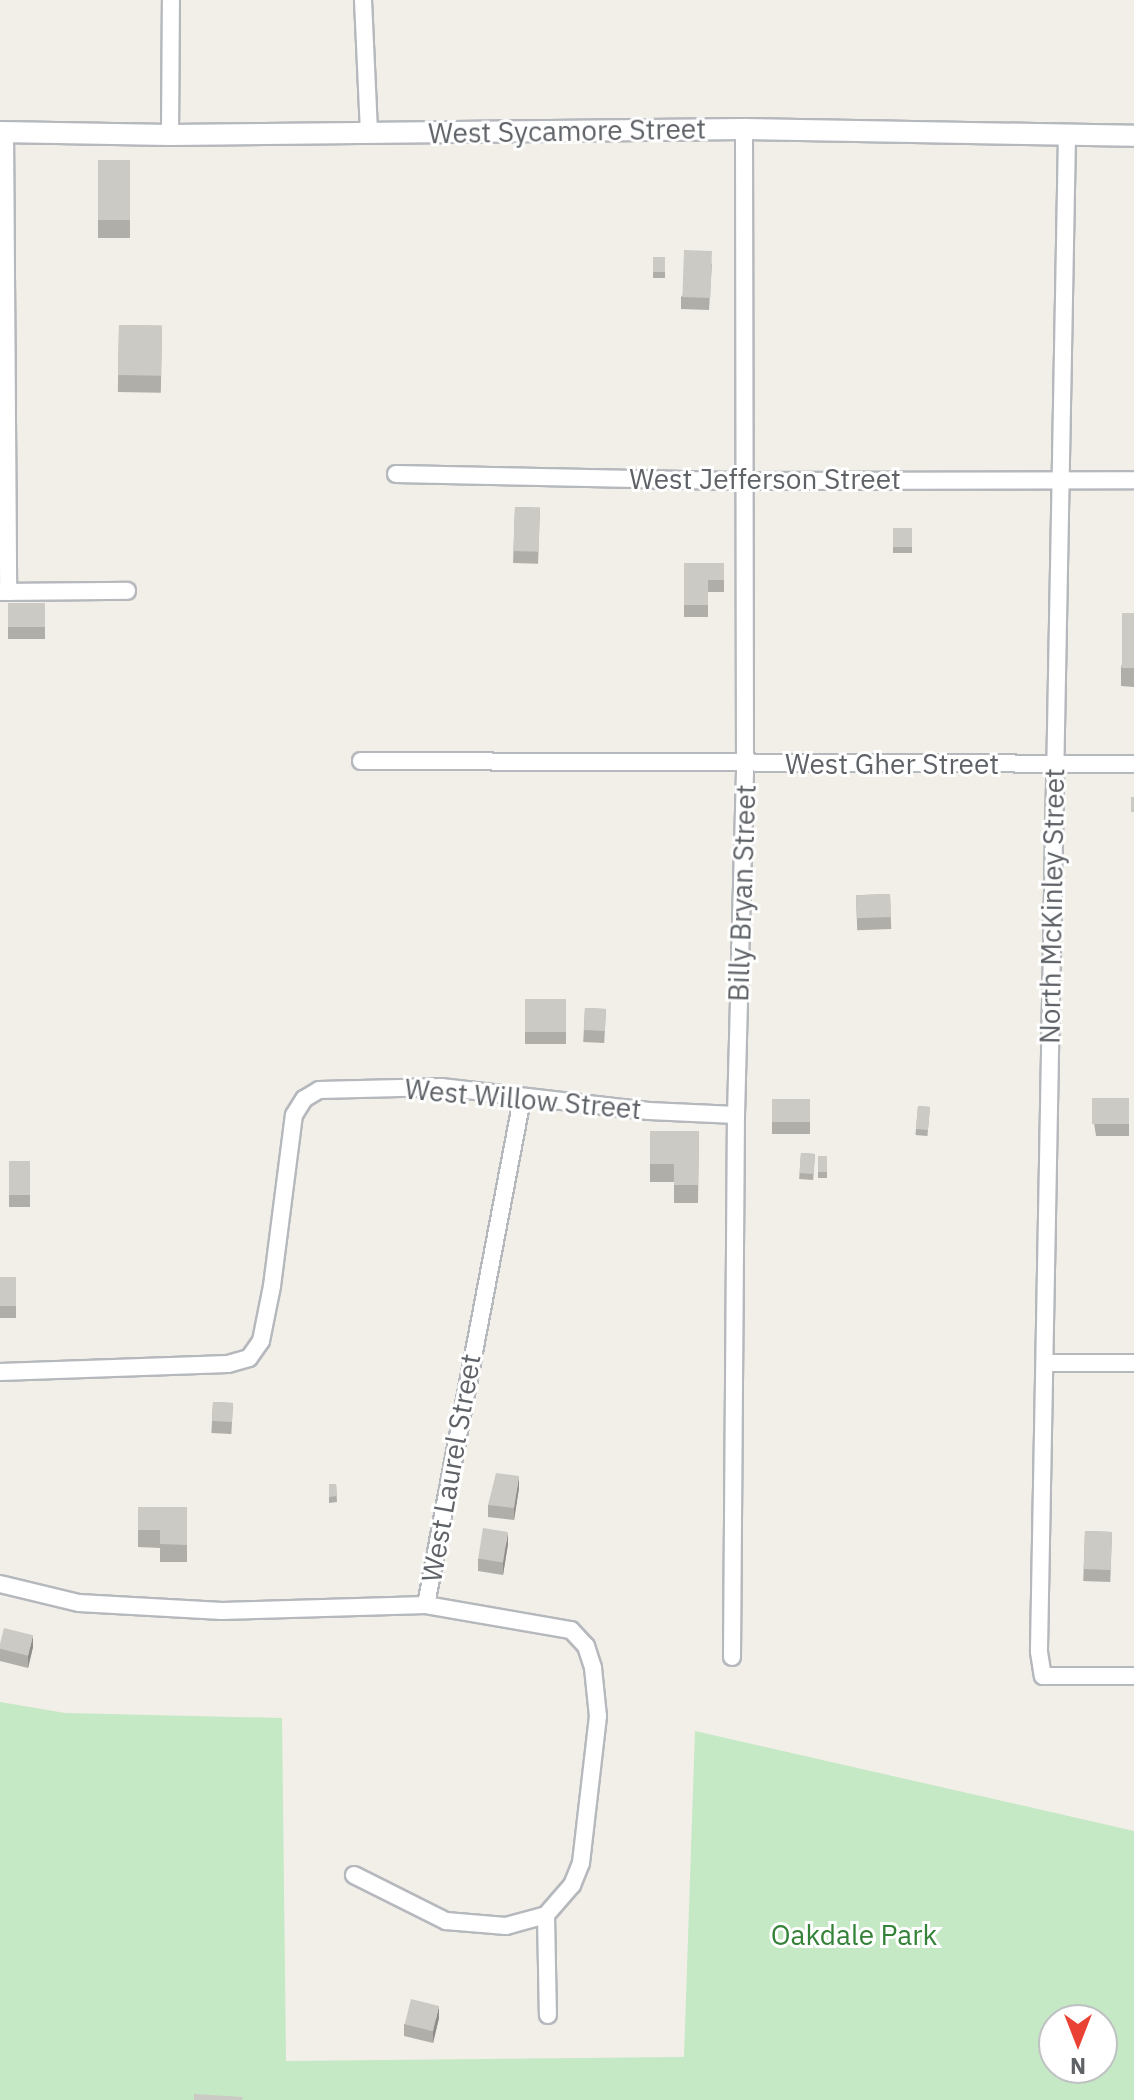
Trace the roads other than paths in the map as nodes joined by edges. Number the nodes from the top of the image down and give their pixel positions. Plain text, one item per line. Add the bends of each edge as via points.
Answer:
1 (171, 0) edge
2 (363, 0) edge
3 (744, 129) junction
4 (2, 132) edge
5 (369, 133) junction
6 (170, 135) junction
7 (1067, 135) junction
8 (1134, 136) edge
9 (396, 474) dead end
10 (1060, 479) junction
11 (1134, 480) edge
12 (744, 481) junction
13 (127, 591) dead end
14 (4, 592) edge
15 (361, 761) dead end
16 (1055, 764) junction
17 (1134, 764) edge
18 (745, 765) junction
19 (522, 1099) junction
20 (736, 1115) junction
21 (1045, 1363) junction
22 (1134, 1363) edge
23 (0, 1372) edge
24 (0, 1584) edge
25 (426, 1605) junction
26 (732, 1657) dead end
27 (1134, 1676) edge
28 (354, 1875) dead end
29 (546, 1915) junction
30 (548, 2015) dead end

1 - 6 street
2 - 5 street
3 - 5 street, West Sycamore Street
3 - 7 street, West Sycamore Street
3 - 12 street, Billy Bryan Street
4 - 6 street, West Sycamore Street
4 - 14 street
5 - 6 street, West Sycamore Street
7 - 8 street, West Sycamore Street
7 - 10 street, North McKinley Street
9 - 12 street, West Jefferson Street
10 - 11 street, West Jefferson Street
10 - 12 street, West Jefferson Street
10 - 16 street, North McKinley Street
12 - 18 street, Billy Bryan Street
13 - 14 street
15 - 18 street, West Gher Street
16 - 17 street, West Gher Street
16 - 18 street, West Gher Street
16 - 21 street, North McKinley Street
18 - 20 street, Billy Bryan Street
19 - 20 street, West Willow Street
19 - 23 street, West Willow Street via 441,1087 331,1086 304,1099 294,1115 261,1341 249,1358 228,1364
19 - 25 street, West Laurel Street
20 - 26 street, Billy Bryan Street
21 - 22 street
21 - 27 street, North McKinley Street via 1039,1652 1043,1676
24 - 25 street, West Laurel Street via 79,1603 222,1611
25 - 29 street via 571,1630 586,1646 598,1716 581,1863 568,1892
28 - 29 street via 446,1921 506,1926
29 - 30 street

